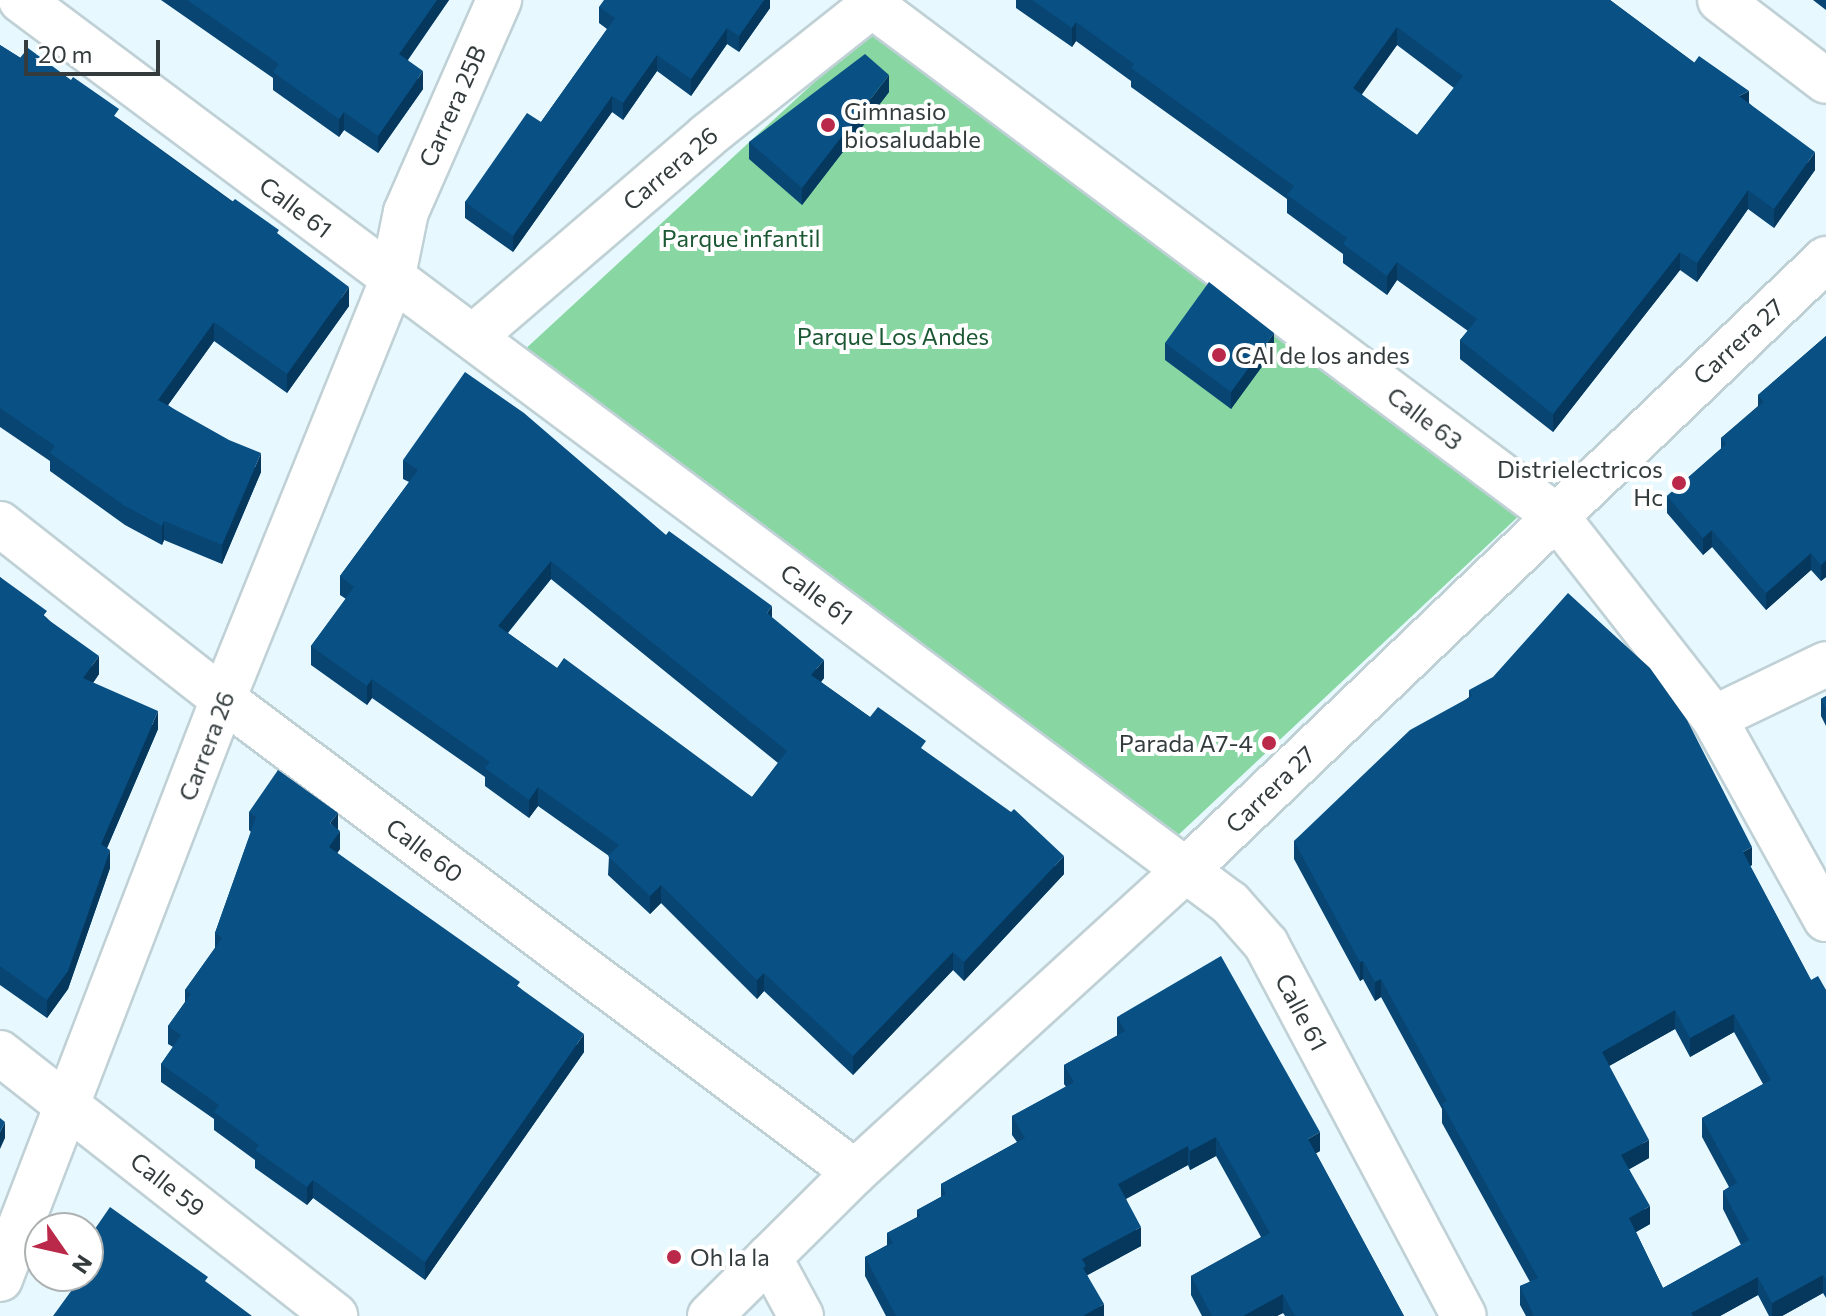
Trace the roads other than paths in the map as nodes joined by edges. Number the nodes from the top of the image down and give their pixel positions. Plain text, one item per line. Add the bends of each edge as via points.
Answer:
1 (21, 0) edge
2 (499, 0) edge
3 (1720, 0) edge
4 (869, 3) edge
5 (1826, 81) edge
6 (406, 212) joint
7 (1826, 259) edge
8 (392, 280) junction
9 (474, 336) junction
10 (1556, 516) junction
11 (0, 524) edge
12 (1826, 664) edge
13 (223, 699) junction
14 (1714, 718) junction
15 (1186, 870) junction
16 (1826, 919) edge
17 (0, 1053) edge
18 (68, 1104) junction
19 (855, 1172) junction
20 (769, 1257) junction
21 (0, 1279) edge
22 (335, 1316) edge
23 (710, 1316) edge
24 (801, 1316) edge
25 (1464, 1316) edge

1 - 8 street, Calle 61
2 - 6 street, Carrera 25B
3 - 5 street
4 - 9 street, Carrera 26
4 - 10 street, Calle 63
6 - 8 street, Carrera 26
7 - 10 street, Carrera 27
8 - 9 street, Calle 61
8 - 13 street, Carrera 26
9 - 15 street, Calle 61
10 - 14 street, Calle 63
10 - 15 street, Carrera 27
11 - 13 street, Calle 60
12 - 14 street
13 - 18 street, Carrera 26
13 - 19 street, Calle 60
14 - 16 street, Calle 63
15 - 19 street, Carrera 27
15 - 25 street, Calle 61 via 1230,903 1266,944
17 - 18 street, Calle 59
18 - 21 street, Carrera 26
18 - 22 street, Calle 59
19 - 20 street, Carrera 27
20 - 23 street, Carrera 27
20 - 24 street

